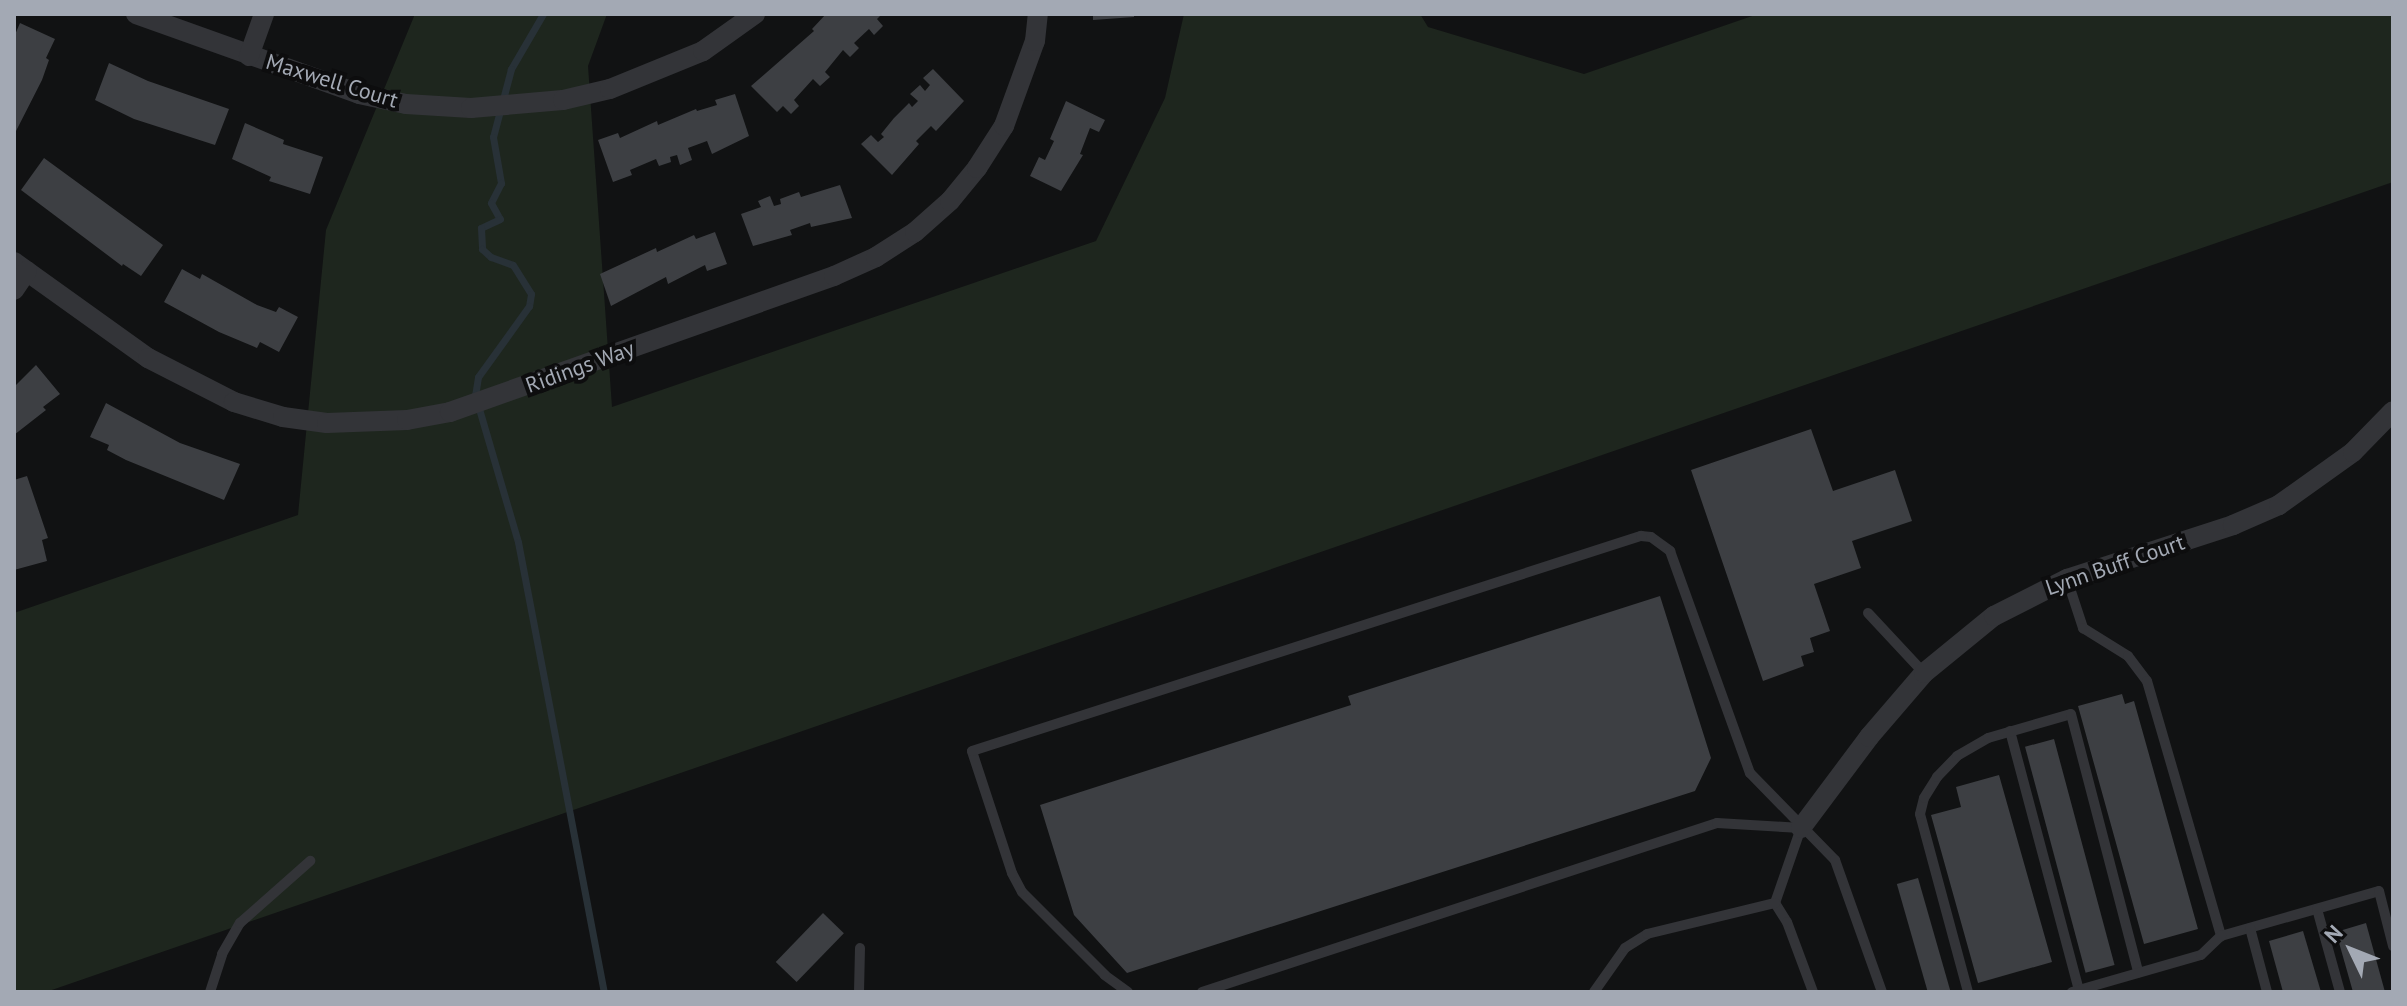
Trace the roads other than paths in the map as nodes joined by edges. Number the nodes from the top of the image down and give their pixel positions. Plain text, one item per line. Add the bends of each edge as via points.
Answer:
1 (136, 14) edge
2 (264, 14) edge
3 (755, 14) edge
4 (1038, 14) edge
5 (249, 56) junction
6 (20, 267) edge
7 (14, 290) edge
8 (2393, 411) edge
9 (2067, 579) junction
10 (1868, 613) dead end
11 (1924, 673) junction
12 (2010, 731) junction
13 (1801, 828) junction
14 (310, 861) dead end
15 (1775, 903) junction
16 (2317, 909) junction
17 (2250, 928) junction
18 (2221, 936) junction
19 (2393, 946) edge
20 (860, 948) dead end
21 (2138, 972) junction
22 (2075, 991) edge
23 (210, 992) edge
24 (859, 992) edge
25 (1128, 992) edge
26 (1202, 992) edge
27 (1594, 992) edge
28 (1813, 992) edge
29 (1882, 992) edge
30 (1968, 992) edge
31 (2267, 992) edge
32 (2340, 992) edge

1 - 5 street, Maxwell Court
2 - 5 street
3 - 5 street, Maxwell Court via 703,51 661,71 610,89 512,106 406,104 359,94
4 - 6 street, Ridings Way via 1035,41 1004,126 950,201 915,232 834,276 450,412 327,423 234,402 148,358
6 - 7 street
8 - 9 street, Lynn Buff Court via 2353,452 2279,505
9 - 11 street, Lynn Buff Court via 1994,616
9 - 18 lane via 2083,628 2128,656 2147,681
10 - 11 lane
11 - 13 street, Lynn Buff Court
12 - 21 lane via 2071,714
12 - 22 lane
12 - 30 lane via 1957,756 1937,777 1920,814
13 - 15 lane
13 - 25 lane via 1750,773 1670,551 1641,536 972,751 1022,892
13 - 26 lane via 1717,823
13 - 29 lane via 1835,860
14 - 23 lane via 240,923 222,954
15 - 27 lane via 1647,934 1625,948
15 - 28 lane
16 - 17 lane
16 - 19 lane via 2379,891
16 - 32 lane
17 - 18 lane
17 - 31 lane
18 - 21 lane via 2201,955
20 - 24 lane
21 - 22 lane

